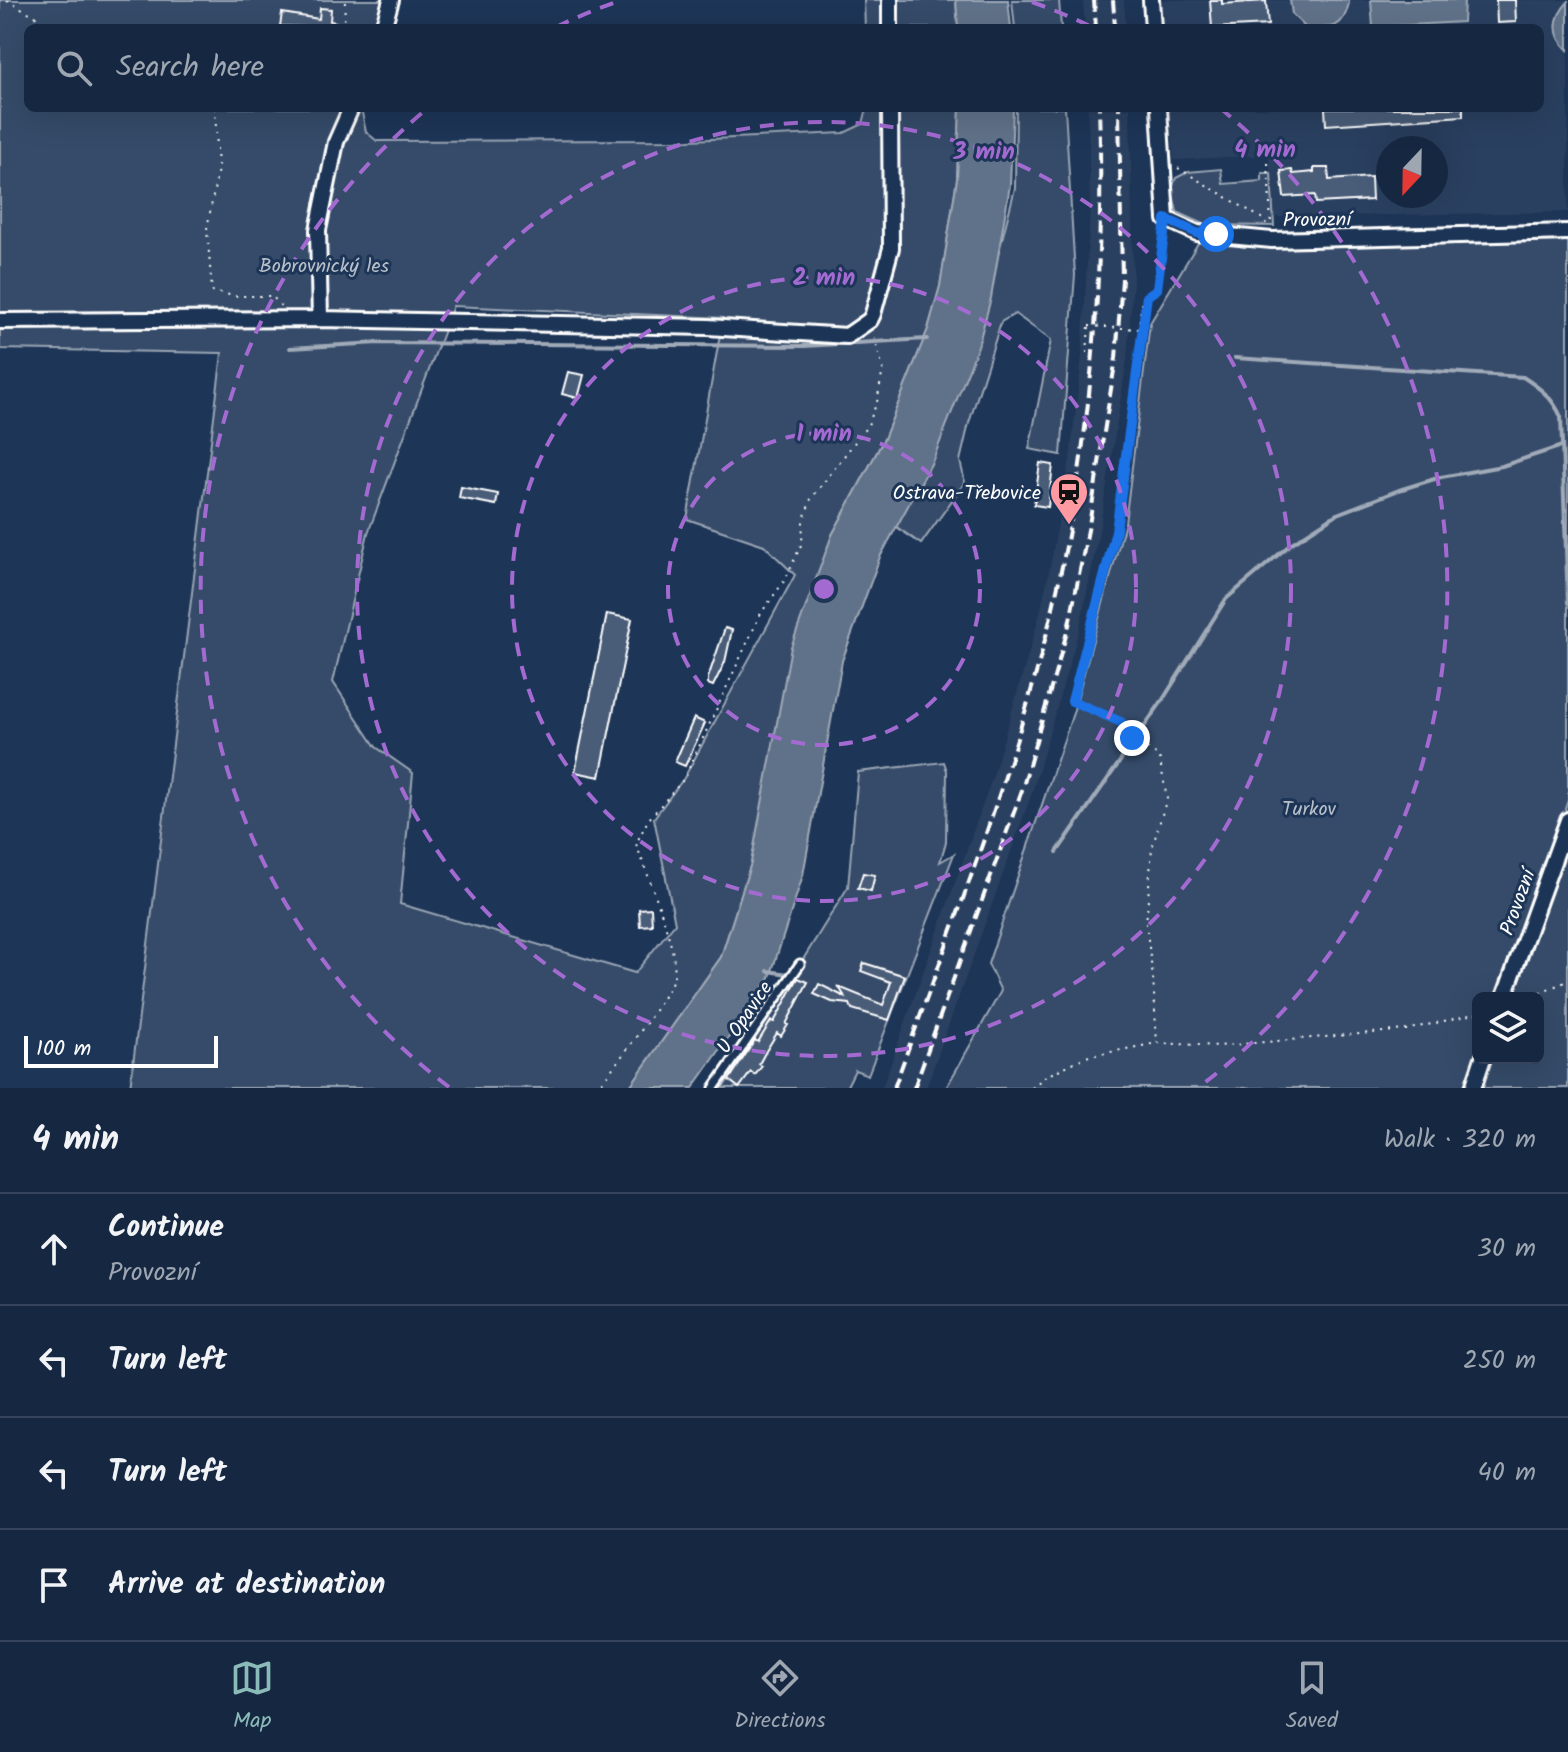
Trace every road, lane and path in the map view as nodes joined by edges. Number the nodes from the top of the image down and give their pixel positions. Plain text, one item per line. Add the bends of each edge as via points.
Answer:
1 (7, 0) edge
2 (345, 0) edge
3 (391, 0) edge
4 (890, 0) edge
5 (1151, 0) edge
6 (42, 24) edge
7 (344, 24) edge
8 (384, 24) edge
9 (890, 24) edge
10 (1153, 24) edge
11 (215, 112) edge
12 (349, 112) edge
13 (890, 112) edge
14 (1159, 112) edge
15 (1268, 163) dead end
16 (1178, 168) dead end
17 (1166, 219) junction
18 (1568, 232) edge
19 (1147, 296) junction
20 (293, 319) junction
21 (320, 319) junction
22 (870, 320) junction
23 (0, 321) edge
24 (1087, 353) dead end
25 (1568, 820) edge
26 (800, 964) dead end
27 (1568, 981) edge
28 (1506, 992) edge
29 (1540, 992) edge
30 (1472, 1014) edge
31 (1157, 1043) junction
32 (1481, 1064) edge
33 (597, 1088) edge
34 (714, 1088) edge
35 (1032, 1088) edge
36 (1473, 1088) edge

1 - 6 path
2 - 7 path
3 - 8 street
4 - 9 street
5 - 10 street
11 - 20 path via 218,169 207,229 212,291 272,296
12 - 21 street via 336,142 318,230
13 - 22 street via 891,248
14 - 17 street
15 - 16 path via 1270,227
17 - 18 street, Provozní via 1197,233 1272,240
17 - 19 path via 1157,289
19 - 24 path, bridge via 1142,299 1139,329 1089,326
19 - 31 path via 1116,531 1072,701 1121,722 1132,738 1159,756 1167,798 1152,848 1146,924
20 - 21 street
20 - 23 street
21 - 22 street via 708,327 847,336
22 - 33 path via 883,369 868,425 811,499 802,543 785,580 761,613 684,779 648,820 636,844 675,956 674,977
25 - 28 street, Provozní
26 - 34 lane, U Opavice
27 - 29 path
30 - 31 path via 1406,1030 1219,1046
31 - 35 path via 1085,1057
32 - 36 street

